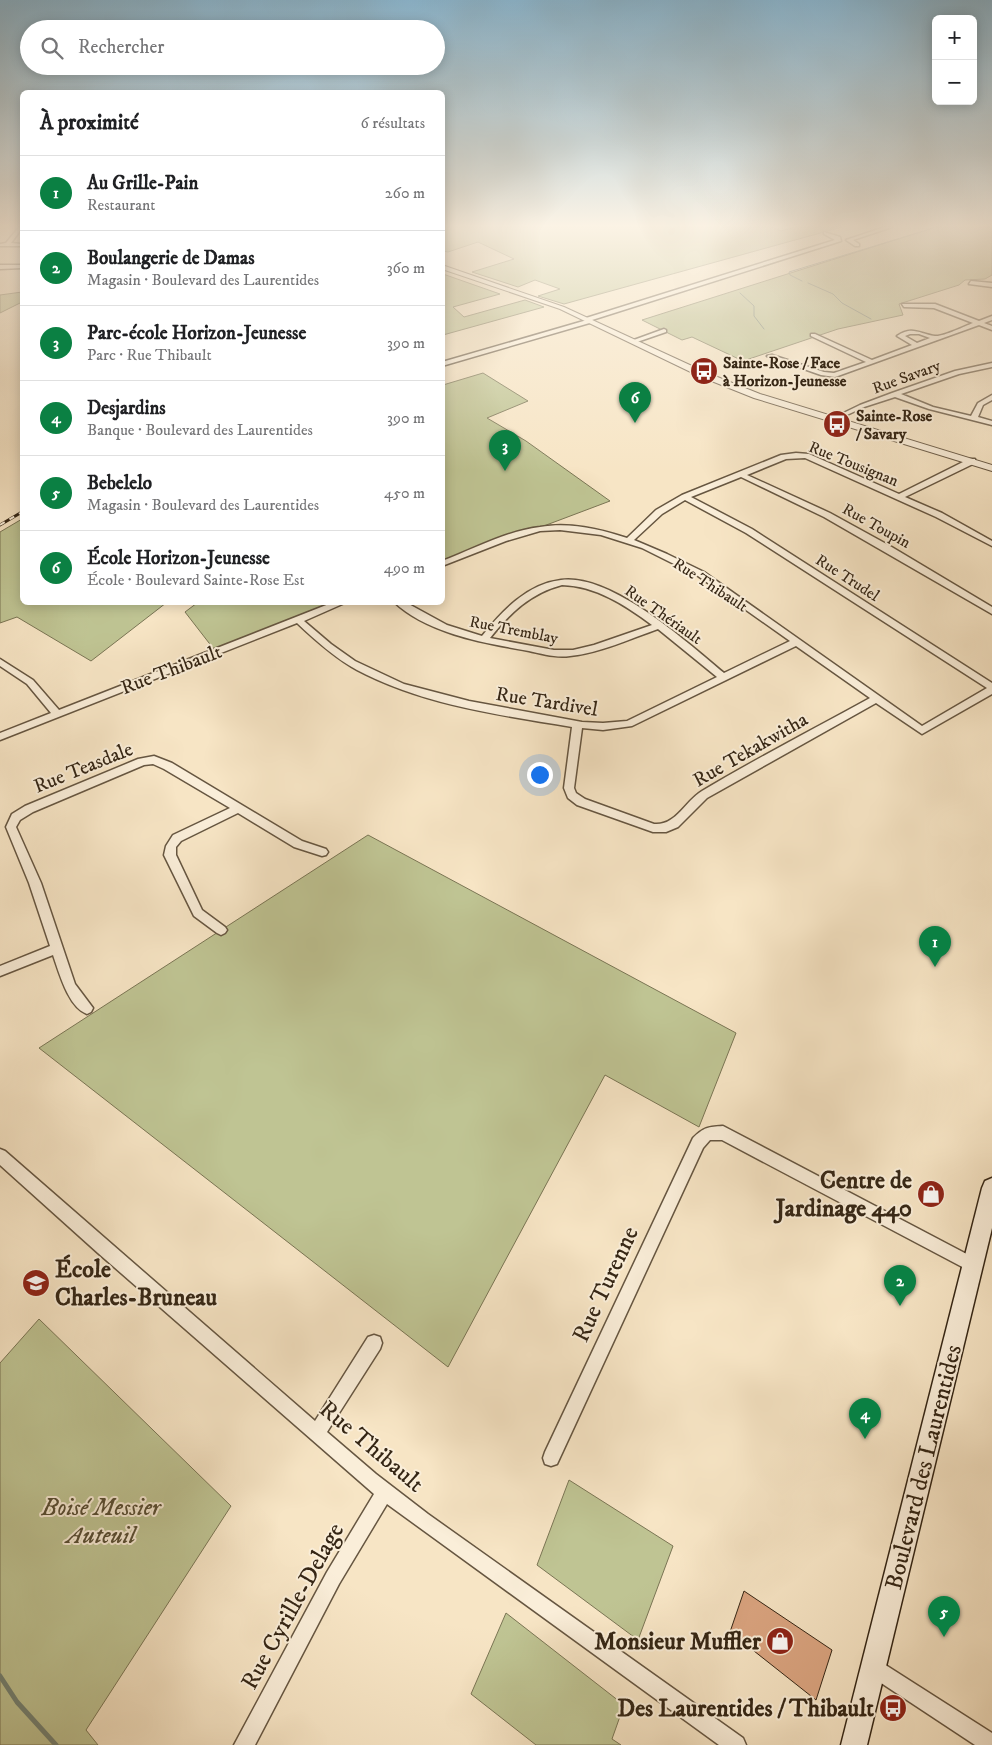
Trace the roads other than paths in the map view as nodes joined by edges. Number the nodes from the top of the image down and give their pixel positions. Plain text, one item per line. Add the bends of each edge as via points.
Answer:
1 (562, 308) edge
2 (621, 308) edge
3 (941, 308) edge
4 (992, 318) edge
5 (588, 319) junction
6 (980, 323) junction
7 (992, 328) edge
8 (664, 331) dead end
9 (813, 335) dead end
10 (938, 339) junction
11 (634, 341) junction
12 (918, 346) junction
13 (770, 356) dead end
14 (872, 362) junction
15 (445, 363) edge
16 (992, 365) edge
17 (894, 394) junction
18 (992, 397) edge
19 (974, 418) junction
20 (832, 420) junction
21 (992, 422) edge
22 (972, 462) junction
23 (992, 468) edge
24 (742, 475) junction
25 (685, 497) junction
26 (898, 497) junction
27 (627, 542) junction
28 (992, 544) edge
29 (445, 563) edge
30 (336, 605) edge
31 (402, 605) edge
32 (992, 611) edge
33 (298, 620) junction
34 (658, 626) junction
35 (484, 640) junction
36 (796, 642) junction
37 (0, 662) edge
38 (723, 677) junction
39 (992, 689) edge
40 (876, 699) junction
41 (56, 713) junction
42 (577, 726) junction
43 (0, 737) edge
44 (238, 809) junction
45 (322, 852) dead end
46 (221, 930) dead end
47 (56, 949) junction
48 (0, 971) edge
49 (87, 1008) dead end
50 (0, 1156) edge
51 (992, 1188) edge
52 (974, 1265) junction
53 (374, 1342) dead end
54 (317, 1433) junction
55 (551, 1458) dead end
56 (385, 1492) junction
57 (873, 1666) junction
58 (244, 1745) edge
59 (736, 1745) edge
60 (854, 1745) edge
61 (992, 1745) edge

1 - 5 street
2 - 5 street
3 - 6 street
4 - 6 street
5 - 11 street
5 - 15 street
6 - 7 street
6 - 10 street
8 - 11 street
9 - 14 street
10 - 12 street
10 - 12 street via 914,331 900,336
11 - 20 street via 738,389
12 - 14 street
13 - 14 street via 829,375
16 - 17 street, Rue Savary via 957,372
17 - 19 street via 931,408
17 - 20 street, Rue Savary
18 - 19 street via 980,404
19 - 21 street
20 - 22 street
22 - 23 street
22 - 26 street
24 - 25 street, Rue Tousignan
24 - 26 street, Rue Tousignan via 784,457 806,456
24 - 32 street, Rue Toupin via 844,524
25 - 27 street, Rue Tousignan via 659,512
25 - 39 street, Rue Trudel via 749,531
26 - 28 street, Rue Tousignan
27 - 29 street, Rue Thibault via 580,530 541,529 519,534
27 - 36 street, Rue Thibault via 671,557 701,574
30 - 33 street, Rue Thibault
31 - 35 street, Rue Tremblay via 452,631
33 - 41 street, Rue Thibault
33 - 42 street, Rue Tardivel via 330,649 392,682 474,707
34 - 35 street, Rue Tremblay via 584,651 562,654
34 - 35 street, Rue Thériault via 605,592 577,582 562,582 517,602
34 - 38 street, Rue Thériault
36 - 38 street, Rue Tardivel
36 - 40 street, Rue Thibault
37 - 41 street via 30,682
38 - 42 street, Rue Tardivel via 629,724
39 - 40 street, Rue Thibault via 922,731
40 - 42 street, Rue Tekakwitha via 703,795 674,824 662,829 581,802 572,796 569,788
41 - 43 street, Rue Thibault
44 - 45 street, Rue Teasdale via 298,844
44 - 46 street via 177,838 171,846 170,855 198,913
44 - 47 street, Rue Teasdale via 154,760 142,762 16,817 11,827 35,883
47 - 48 street
47 - 49 street, Rue Teasdale via 70,987
50 - 54 street, Rue Thibault
51 - 52 main road, Boulevard des Laurentides
52 - 55 street, Rue Turenne via 723,1133 708,1134 698,1143
52 - 57 main road, Boulevard des Laurentides
53 - 54 street
54 - 56 street, Rue Thibault
56 - 58 street, Rue Cyrille-Delage via 333,1578
56 - 59 street, Rue Thibault
57 - 60 main road, Boulevard des Laurentides
57 - 61 street

